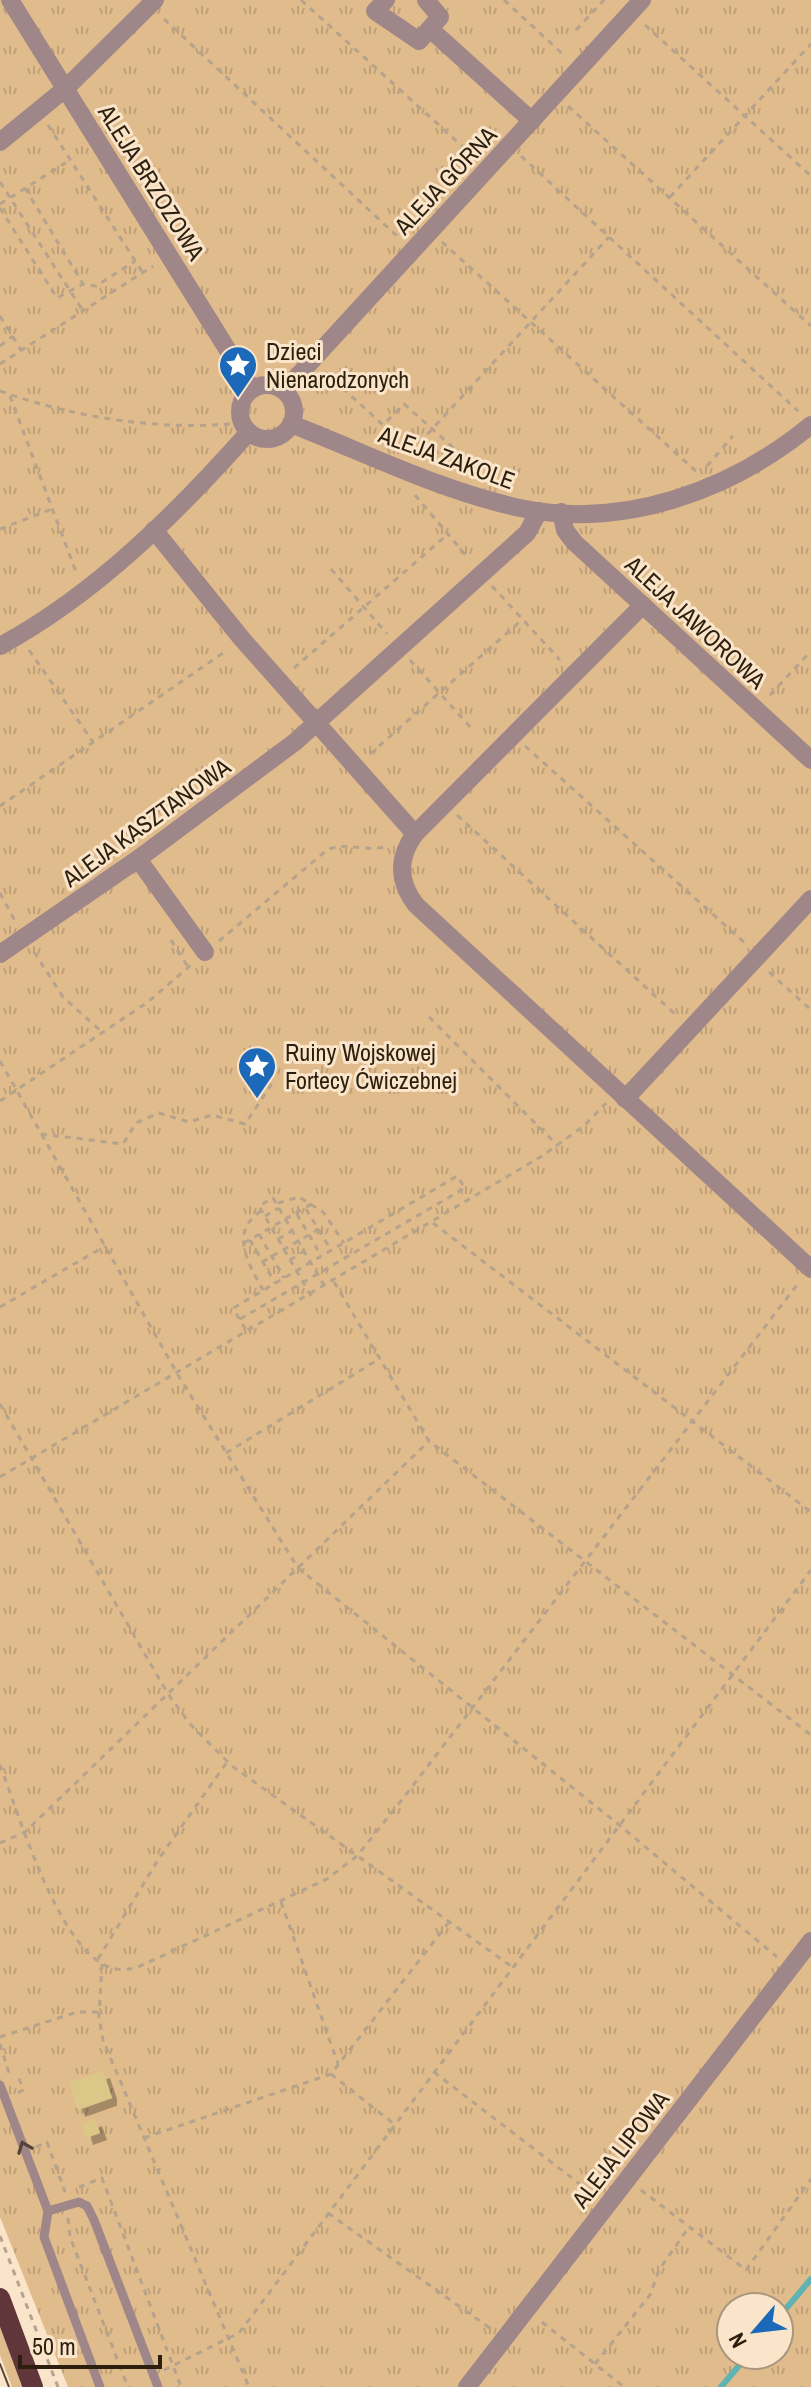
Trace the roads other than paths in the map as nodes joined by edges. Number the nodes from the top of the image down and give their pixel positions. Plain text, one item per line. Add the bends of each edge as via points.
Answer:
1 (10, 0) edge
2 (386, 0) edge
3 (426, 0) edge
4 (152, 3) edge
5 (636, 6) edge
6 (430, 29) junction
7 (66, 88) junction
8 (532, 121) junction
9 (0, 142) edge
10 (252, 389) junction
11 (284, 391) junction
12 (806, 420) edge
13 (291, 424) junction
14 (246, 428) junction
15 (539, 511) junction
16 (561, 512) junction
17 (154, 530) junction
18 (643, 605) junction
19 (0, 646) edge
20 (315, 722) junction
21 (811, 760) edge
22 (415, 834) junction
23 (138, 859) junction
24 (811, 899) edge
25 (205, 952) dead end
26 (0, 954) edge
27 (621, 1095) junction
28 (810, 1269) edge
29 (811, 1941) edge
30 (0, 2085) edge
31 (48, 2211) junction
32 (0, 2298) edge
33 (33, 2387) edge
34 (100, 2387) edge
35 (158, 2387) edge
36 (467, 2387) edge

1 - 7 street, ALEJA BRZOZOWA
2 - 6 street via 375,11 419,41
3 - 6 street via 440,17
4 - 7 street
5 - 8 street, ALEJA GÓRNA
6 - 8 street
7 - 9 street
7 - 10 street, ALEJA BRZOZOWA
8 - 11 street, ALEJA GÓRNA
10 - 11 street via 267,385
10 - 14 street via 241,403
11 - 13 street via 292,404
12 - 16 street, ALEJA ZAKOLE via 754,466 635,508
13 - 14 street via 272,438
13 - 15 street, ALEJA ZAKOLE via 487,499
14 - 17 street via 198,489
15 - 16 street, ALEJA ZAKOLE
15 - 20 street, ALEJA KASZTANOWA via 527,533
16 - 18 street, ALEJA JAWOROWA via 574,542
17 - 19 street via 83,591
17 - 20 street
18 - 21 street, ALEJA JAWOROWA
18 - 22 street
20 - 22 street
20 - 23 street, ALEJA KASZTANOWA
22 - 27 street via 401,866 409,896
23 - 25 street
23 - 26 street, ALEJA KASZTANOWA
24 - 27 street
27 - 28 street
29 - 36 street, ALEJA LIPOWA
31 -> 30 lane
31 - 34 lane via 44,2237
31 - 35 lane via 79,2202 87,2206
32 - 33 main road

